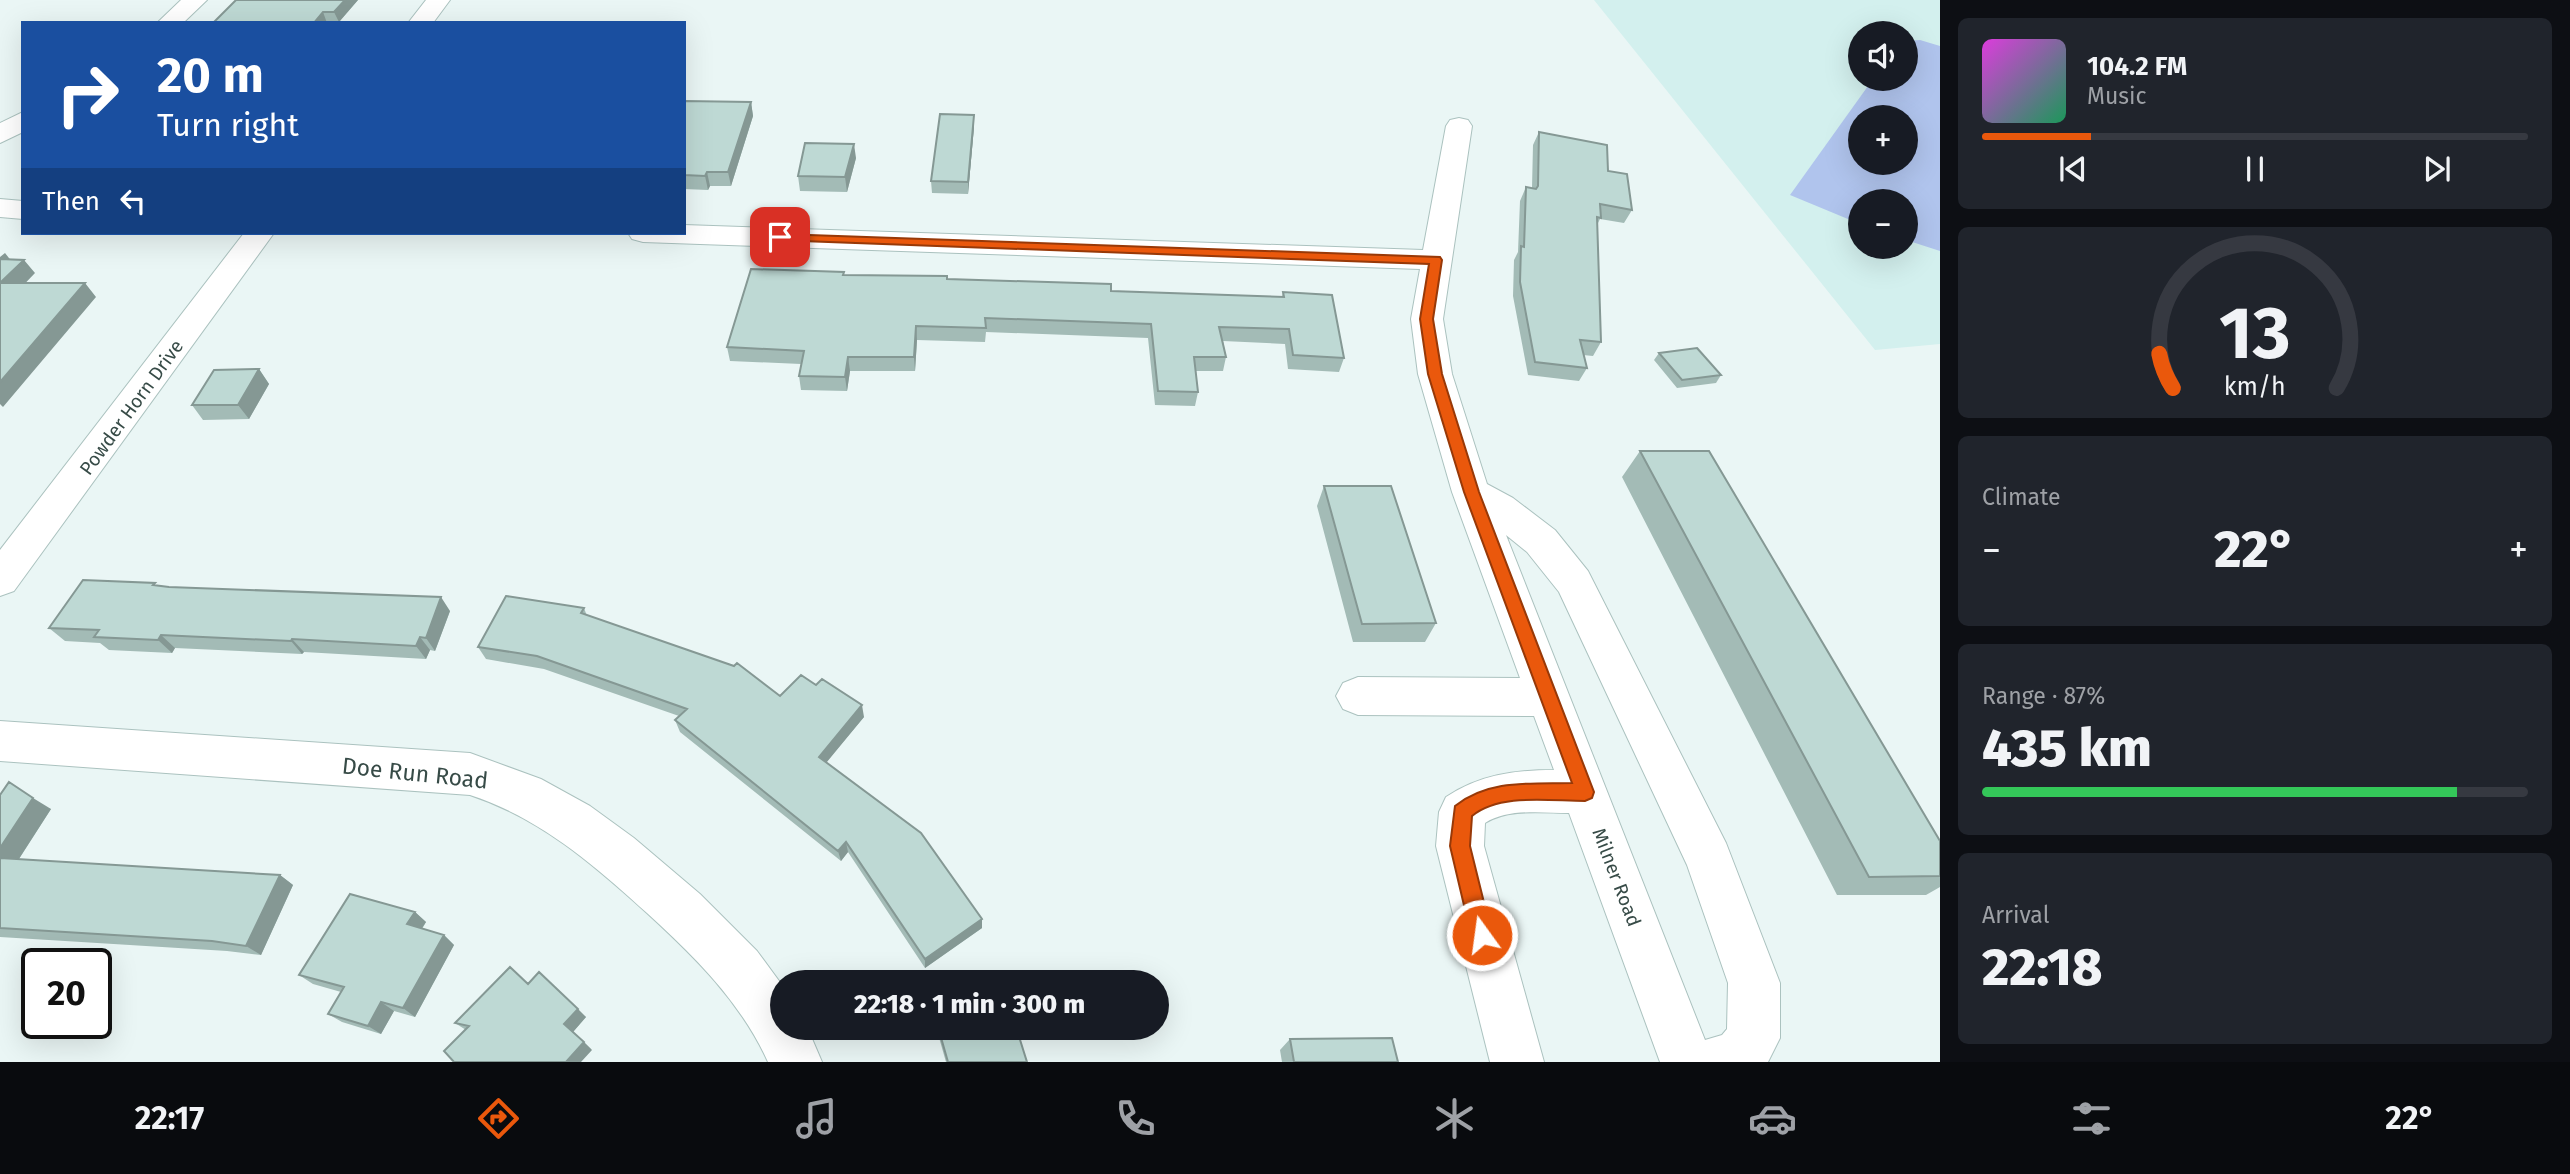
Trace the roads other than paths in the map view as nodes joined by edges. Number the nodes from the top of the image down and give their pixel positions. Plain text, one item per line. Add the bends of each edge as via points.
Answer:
1 (195, 0) edge
2 (438, 0) edge
3 (171, 21) edge
4 (422, 21) edge
5 (21, 121) edge
6 (1459, 126) dead end
7 (0, 135) edge
8 (0, 208) edge
9 (21, 210) edge
10 (686, 234) edge
11 (258, 235) edge
12 (1436, 260) junction
13 (1471, 492) junction
14 (0, 580) edge
15 (1358, 696) dead end
16 (1549, 697) junction
17 (0, 741) edge
18 (1585, 792) junction
19 (795, 1062) edge
20 (1517, 1062) edge
21 (1687, 1062) edge
22 (1718, 1062) edge

1 - 3 street
2 - 4 street
5 - 7 street
6 - 12 street, Milner Road
8 - 9 street
10 - 12 street
11 - 14 street, Powder Horn Drive
12 - 13 street, Milner Road via 1427,319 1435,374
13 - 16 street, Milner Road
13 - 22 street via 1500,508 1541,541 1574,582 1709,859 1754,983 1753,1038 1736,1060
15 - 16 street
16 - 18 street, Milner Road
17 - 19 street, Doe Run Road via 470,774 505,784 568,816 617,853 717,943 760,994
18 - 20 street via 1500,793 1477,800 1462,812 1460,846
18 - 21 street, Milner Road

